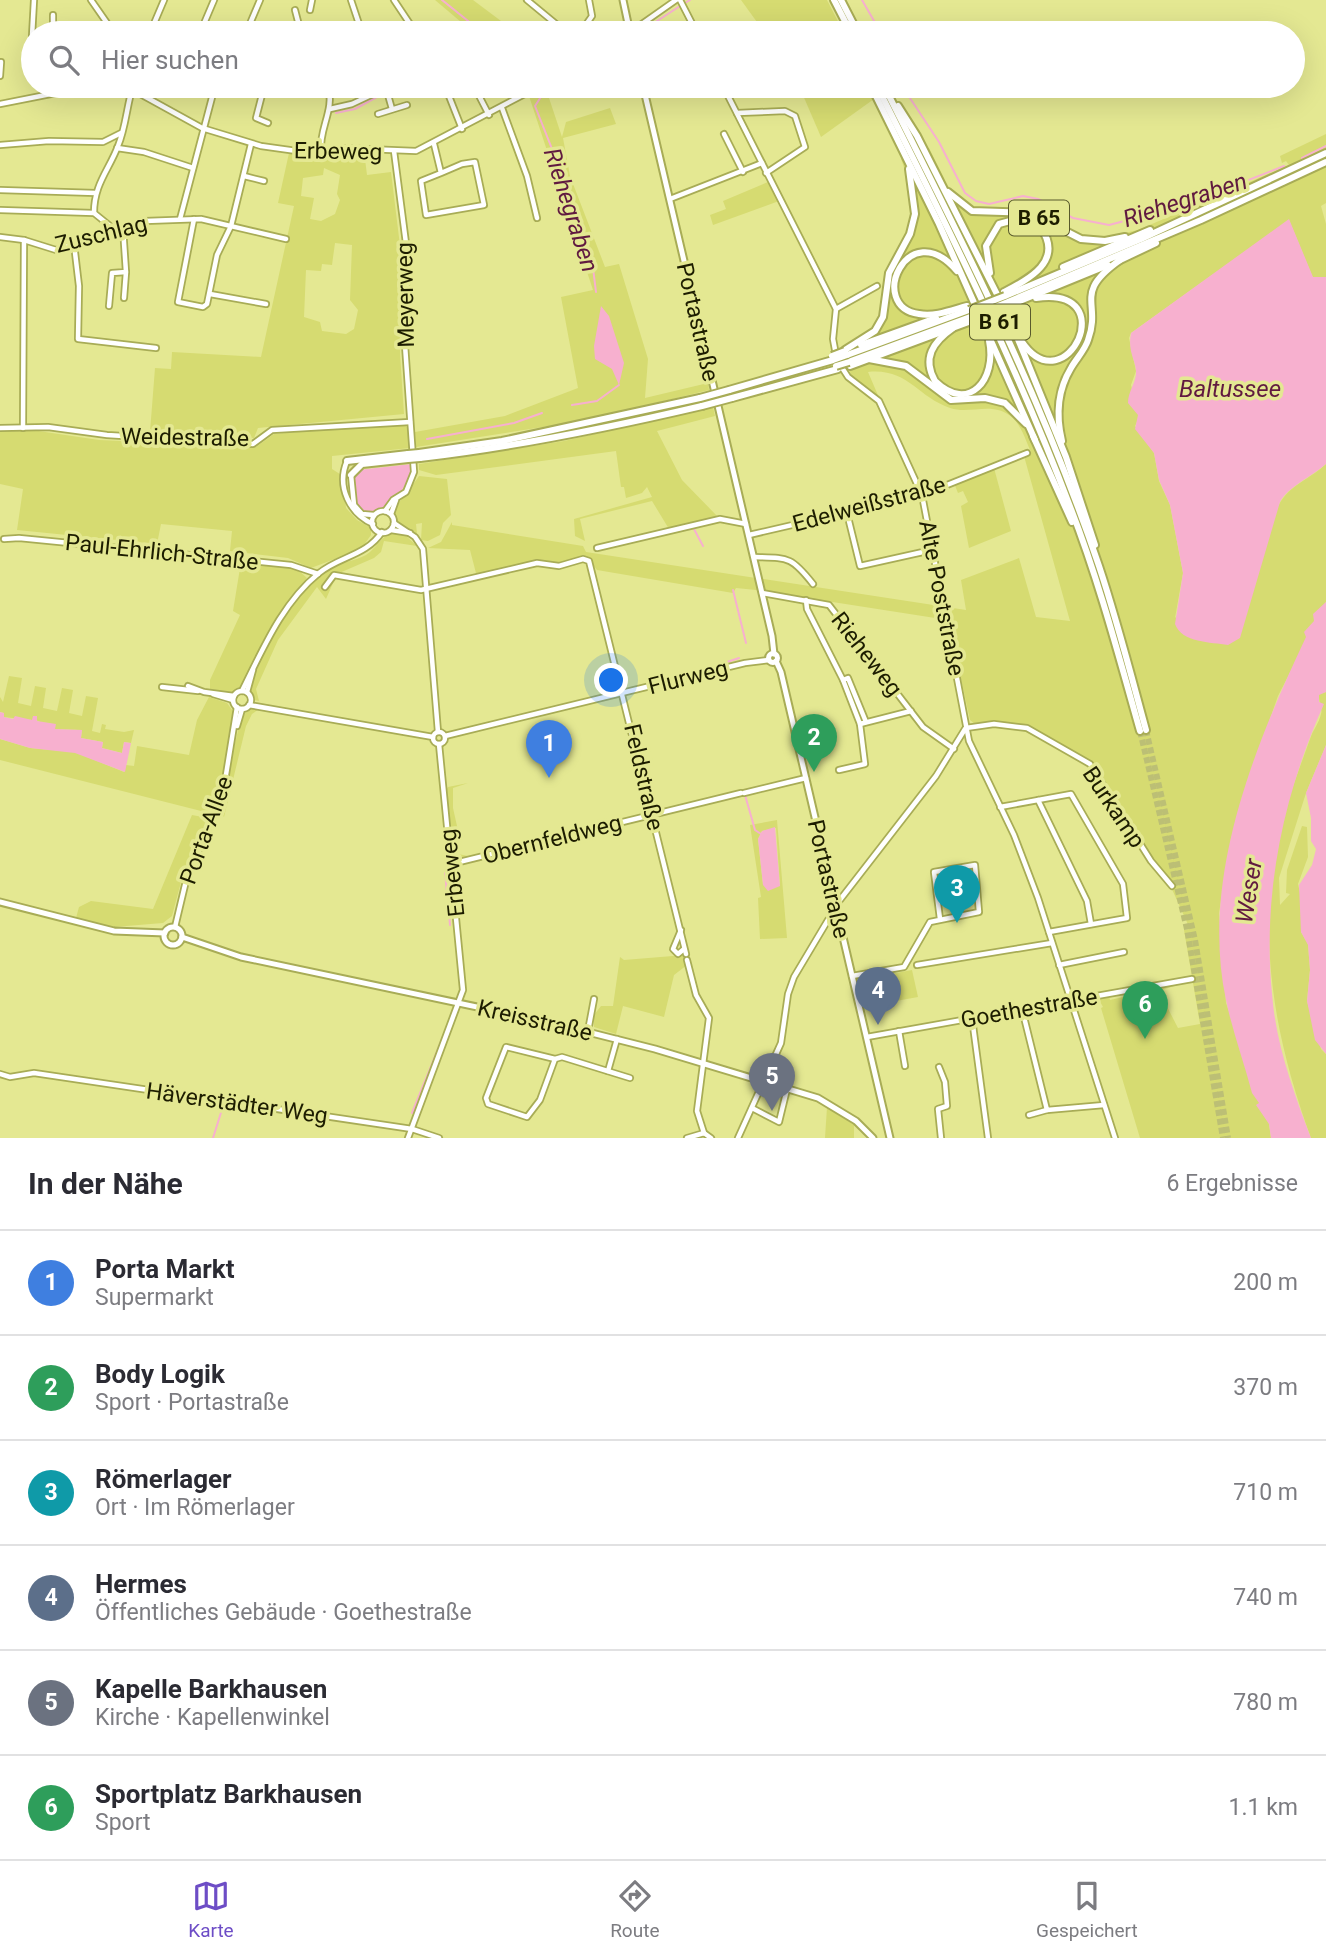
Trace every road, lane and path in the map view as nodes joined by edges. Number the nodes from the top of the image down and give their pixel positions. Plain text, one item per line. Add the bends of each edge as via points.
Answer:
1 (34, 0) edge
2 (90, 0) edge
3 (164, 0) edge
4 (214, 0) edge
5 (260, 0) edge
6 (312, 0) edge
7 (351, 0) edge
8 (394, 0) edge
9 (527, 0) edge
10 (589, 0) edge
11 (623, 0) edge
12 (678, 0) edge
13 (834, 0) edge
14 (841, 0) edge
15 (295, 10) dead end
16 (310, 10) dead end
17 (54, 15) dead end
18 (33, 21) edge
19 (53, 21) edge
20 (105, 21) edge
21 (155, 21) edge
22 (205, 21) edge
23 (251, 21) edge
24 (298, 21) edge
25 (358, 21) edge
26 (408, 21) edge
27 (552, 21) edge
28 (588, 21) edge
29 (627, 21) edge
30 (647, 21) edge
31 (690, 21) edge
32 (845, 21) edge
33 (852, 21) edge
34 (1, 62) edge
35 (0, 76) edge
36 (27, 98) edge
37 (130, 98) edge
38 (148, 98) edge
39 (211, 98) edge
40 (261, 98) edge
41 (329, 98) edge
42 (360, 98) edge
43 (389, 98) edge
44 (450, 98) edge
45 (480, 98) edge
46 (519, 98) edge
47 (646, 98) edge
48 (729, 98) edge
49 (877, 98) edge
50 (883, 98) edge
51 (891, 98) edge
52 (893, 98) edge
53 (0, 104) edge
54 (407, 105) dead end
55 (502, 108) junction
56 (330, 109) junction
57 (392, 109) junction
58 (737, 113) junction
59 (378, 114) dead end
60 (489, 115) junction
61 (268, 123) dead end
62 (202, 128) junction
63 (462, 129) junction
64 (122, 133) junction
65 (724, 134) dead end
66 (251, 144) junction
67 (434, 144) junction
68 (0, 145) edge
69 (117, 148) junction
70 (321, 151) junction
71 (394, 151) junction
72 (1326, 153) edge
73 (904, 154) junction
74 (1326, 162) edge
75 (762, 163) junction
76 (192, 168) junction
77 (1301, 169) junction
78 (743, 172) junction
79 (441, 173) junction
80 (766, 173) junction
81 (244, 176) junction
82 (1284, 176) junction
83 (937, 178) junction
84 (264, 181) dead end
85 (0, 190) edge
86 (96, 192) junction
87 (670, 199) junction
88 (1223, 201) junction
89 (0, 210) edge
90 (94, 213) junction
91 (537, 218) dead end
92 (180, 219) junction
93 (194, 219) junction
94 (1201, 220) junction
95 (231, 226) junction
96 (123, 228) junction
97 (115, 230) junction
98 (1150, 230) junction
99 (0, 237) edge
100 (286, 239) dead end
101 (24, 240) junction
102 (74, 244) junction
103 (1120, 260) junction
104 (126, 272) junction
105 (962, 277) junction
106 (994, 285) junction
107 (877, 286) dead end
108 (210, 294) junction
109 (124, 298) dead end
110 (1007, 299) junction
111 (1027, 299) junction
112 (267, 304) dead end
113 (109, 306) dead end
114 (836, 309) junction
115 (971, 313) junction
116 (1010, 322) junction
117 (953, 328) junction
118 (986, 328) junction
119 (156, 348) dead end
120 (847, 357) junction
121 (869, 359) junction
122 (835, 363) junction
123 (410, 422) junction
124 (0, 428) edge
125 (23, 428) junction
126 (1035, 440) junction
127 (1027, 453) dead end
128 (419, 455) junction
129 (408, 457) junction
130 (1066, 457) junction
131 (347, 461) joint
132 (351, 475) joint
133 (922, 495) junction
134 (396, 500) junction
135 (385, 511) junction
136 (847, 513) junction
137 (391, 514) junction
138 (375, 515) junction
139 (394, 523) junction
140 (746, 524) junction
141 (377, 529) junction
142 (390, 530) junction
143 (410, 533) junction
144 (749, 535) junction
145 (1080, 536) junction
146 (4, 539) dead end
147 (597, 548) dead end
148 (933, 550) junction
149 (754, 557) junction
150 (1099, 564) junction
151 (318, 574) junction
152 (813, 584) dead end
153 (325, 587) dead end
154 (426, 590) junction
155 (762, 593) junction
156 (806, 600) junction
157 (773, 658) junction
158 (188, 686) dead end
159 (162, 687) dead end
160 (199, 691) junction
161 (244, 692) junction
162 (620, 693) junction
163 (233, 698) junction
164 (250, 703) junction
165 (240, 708) junction
166 (911, 711) junction
167 (863, 723) junction
168 (966, 728) junction
169 (438, 732) junction
170 (445, 736) junction
171 (433, 737) junction
172 (439, 744) junction
173 (954, 748) junction
174 (839, 770) dead end
175 (806, 778) junction
176 (1038, 800) junction
177 (1000, 807) junction
178 (653, 815) junction
179 (451, 864) junction
180 (1172, 886) dead end
181 (0, 902) edge
182 (835, 906) junction
183 (837, 915) junction
184 (940, 919) junction
185 (1091, 924) junction
186 (175, 927) junction
187 (681, 930) junction
188 (1049, 932) junction
189 (165, 933) junction
190 (182, 937) junction
191 (1052, 943) junction
192 (1124, 952) dead end
193 (686, 954) junction
194 (917, 965) dead end
195 (1059, 965) junction
196 (852, 976) junction
197 (1192, 979) dead end
198 (594, 999) dead end
199 (1071, 1001) junction
200 (460, 1002) junction
201 (1022, 1009) junction
202 (972, 1018) junction
203 (588, 1031) junction
204 (899, 1031) junction
205 (867, 1037) junction
206 (617, 1039) junction
207 (555, 1059) junction
208 (702, 1063) junction
209 (905, 1066) dead end
210 (939, 1067) dead end
211 (608, 1071) junction
212 (0, 1074) edge
213 (629, 1077) dead end
214 (761, 1082) junction
215 (787, 1089) junction
216 (1104, 1105) junction
217 (752, 1108) junction
218 (1047, 1110) junction
219 (1029, 1115) dead end
220 (412, 1129) junction
221 (704, 1133) junction
222 (408, 1138) edge
223 (439, 1138) edge
224 (687, 1138) edge
225 (711, 1138) edge
226 (738, 1138) edge
227 (873, 1138) edge
228 (890, 1138) edge
229 (941, 1138) edge
230 (988, 1138) edge
231 (1115, 1138) edge

1 - 18 street
2 - 20 street
3 - 21 street
4 - 22 street
5 - 23 street
6 - 16 street
7 - 25 street
8 - 26 street
9 - 27 street
10 - 28 street
11 - 29 main road
12 - 30 street
12 - 31 street
13 - 32 highway
14 - 33 highway
15 - 24 street
17 - 19 street
34 - 35 street
36 - 53 street
37 - 64 street
38 - 62 street, Erbeweg
39 - 62 street
40 - 61 street via 256,118
41 - 56 street
42 - 56 street
43 - 57 street
44 - 63 street
45 - 60 street
46 - 55 street, Erbeweg
47 - 87 main road, Portastraße
48 - 58 street
49 - 73 highway
50 - 145 highway, B 61 via 979,291
51 - 150 highway, B 61 via 990,300
52 - 83 highway, B 65
54 - 57 street
55 - 60 street, Erbeweg
55 - 91 street
56 - 70 street
57 - 59 street
58 - 75 street
58 - 80 street via 785,111 795,116 805,147
60 - 63 street, Erbeweg
62 - 66 street, Erbeweg
62 - 76 street
63 - 67 street, Erbeweg
64 - 68 street via 103,142
64 - 69 street
65 - 78 street
66 - 70 street, Erbeweg
66 - 81 street
67 - 71 street, Erbeweg via 416,151
67 - 79 street
69 - 76 street
69 - 86 street
70 - 71 street, Erbeweg
71 - 123 street, Meyerweg via 407,251 405,345
72 - 77 highway, B 65
73 - 105 highway
73 - 120 highway via 915,201 911,234 889,273 883,317
74 - 77 highway, B 65
75 - 78 street
75 - 80 street
76 - 92 street
77 - 82 highway, B 65
78 - 87 street
79 - 79 street via 421,181 426,215 484,205 475,162
80 - 114 street
81 - 84 street
81 - 95 street
82 - 88 highway, B 65
82 - 94 highway, B 65
83 - 98 highway, B 65 via 955,200 972,211 1030,214 1081,239 1117,240
83 - 106 highway
85 - 86 street
86 - 90 street
87 - 140 main road, Portastraße
88 - 98 highway, B 65
88 - 110 highway
89 - 90 street
90 - 97 street
92 - 93 street, Zuschlag
92 - 96 street, Zuschlag
93 - 95 street, Zuschlag
93 - 108 street via 178,302 203,307
94 - 103 highway, B 65
94 - 110 highway
95 - 100 street, Zuschlag
95 - 108 street via 219,248
96 - 97 street, Zuschlag
96 - 104 street
97 - 102 street, Zuschlag
98 - 110 highway
99 - 101 street, Zuschlag
101 - 102 street, Zuschlag via 51,250
101 - 125 street
102 - 119 street via 79,340
103 - 111 highway, B 65
103 - 130 highway via 1092,289 1089,338 1061,392 1059,423
104 - 109 street
104 - 113 street via 112,273
105 - 115 highway via 943,257 918,253 897,270 894,290 903,307 917,314
105 - 118 highway
106 - 110 highway via 986,256 988,238 1008,220 1034,223 1048,240 1045,264
106 - 116 highway
107 - 114 street
108 - 112 street
110 - 111 highway, B 65
110 - 115 highway, bridge
110 - 115 highway, B 65, bridge
111 - 116 highway via 1055,297 1072,304 1083,323 1075,349 1059,358 1042,358 1024,345
114 - 133 street, Alte Poststraße via 833,343 838,360 848,377 879,401
115 - 117 highway, B 65
115 - 120 highway
116 - 130 highway
117 - 118 highway via 936,342 929,365 942,387 960,393 979,387 990,372
117 - 121 highway
118 - 126 highway
120 - 121 highway
120 - 122 highway, bridge
120 - 122 highway, bridge
121 - 126 highway via 906,366 951,400 985,398 1005,403 1025,421
122 - 128 highway, bridge via 701,398
122 - 128 highway, bridge via 790,382 732,398 540,442
123 - 125 street, Weidestraße via 272,430 253,444
123 - 134 street, Meyerweg via 413,481
124 - 125 street, Weidestraße
126 - 145 highway
127 - 133 street, Edelweißstraße
128 - 129 highway, bridge
129 - 131 highway
129 - 132 highway via 362,464
130 - 150 highway
131 - 141 street via 344,470 350,508
132 - 138 street via 354,505 362,514
133 - 136 street, Edelweißstraße
133 - 148 street, Alte Poststraße
134 - 135 street
134 - 137 street
135 - 137 street
135 - 138 street
136 - 144 street, Edelweißstraße
136 - 148 street via 860,566
137 - 139 street
138 - 141 street
139 - 142 street
139 - 143 street
140 - 144 main road, Portastraße
140 - 147 street via 720,519
141 - 142 street
141 - 151 street via 371,545
142 - 143 street
143 - 154 street via 422,548
144 - 149 main road, Portastraße
145 - 150 highway, B 61 via 1143,731
146 - 151 street, Paul-Ehrlich-Straße via 291,565
148 - 168 street, Alte Poststraße
149 - 152 street via 788,558
149 - 155 main road, Portastraße
151 - 161 street via 285,610
153 - 154 street via 334,575
154 - 162 street, Feldstraße via 537,563 559,566 587,559
154 - 169 street
155 - 156 street, Rieheweg
155 - 157 main road, Portastraße
156 - 166 street, Rieheweg via 829,606
156 - 167 street via 843,680 848,678
157 - 162 street, Flurweg
157 - 175 main road, Portastraße via 782,672
158 - 160 street
159 - 160 street
160 - 163 street
161 - 163 street
161 - 164 street
162 - 170 street, Flurweg
162 - 178 street, Feldstraße
163 - 165 street
164 - 165 street
164 - 171 street
165 - 186 street, Porta-Allee via 224,787 185,885
166 - 167 street
166 - 173 street, Rieheweg via 923,727
167 - 174 street via 865,764
168 - 173 street
168 - 177 street, Alte Poststraße
168 - 180 street, Burkamp via 994,724 1027,728 1090,764 1150,861
169 - 170 street
169 - 171 street
170 - 172 street
171 - 172 street
172 - 179 street, Erbeweg
173 - 182 street
175 - 178 street, Obernfeldweg
175 - 182 main road, Portastraße
176 - 177 street
176 - 185 street via 1087,901
176 - 185 street via 1072,794 1123,884 1129,916
177 - 188 street, Alte Poststraße
178 - 179 street, Obernfeldweg
178 - 187 street, Feldstraße
179 - 200 street, Erbeweg via 463,983
181 - 189 main road via 114,932
182 - 183 main road, Portastraße
183 - 196 main road, Portastraße
183 - 214 street via 828,920 794,977 781,1043
184 - 184 street via 979,912 975,865 934,872
184 - 196 street via 928,924 904,967
185 - 188 street
186 - 189 main road
186 - 190 main road
187 - 193 street, Feldstraße
187 - 193 street via 673,949
188 - 191 street, Alte Poststraße
189 - 190 main road via 172,944
190 - 200 main road, Kreisstraße via 241,957
191 - 194 street
191 - 195 street, Alte Poststraße
192 - 195 street
193 - 208 street, Feldstraße via 696,995 709,1018
195 - 199 street, Alte Poststraße
196 - 205 main road, Portastraße
197 - 199 street, Goethestraße
198 - 203 street
199 - 201 street, Goethestraße
199 - 216 street, Alte Poststraße
200 - 203 main road, Kreisstraße
200 - 220 street, Erbeweg
201 - 202 street, Goethestraße
201 - 218 street
202 - 204 street, Goethestraße
202 - 230 street
203 - 206 main road, Kreisstraße
204 - 205 street, Goethestraße
204 - 209 street
205 - 228 main road, Portastraße
206 - 208 main road, Kreisstraße
206 - 211 street
207 - 207 street via 506,1047 486,1098 488,1104 527,1117 540,1100
207 - 211 street
208 - 214 main road, Kreisstraße
208 - 221 street, Feldstraße via 697,1111
210 - 229 street via 947,1106 938,1109
211 - 213 street
212 - 220 street, Häverstädter Weg via 34,1073
214 - 215 main road, Kreisstraße
214 - 217 street
215 - 217 street via 779,1122
215 - 227 main road, Kreisstraße via 831,1104
216 - 218 street
216 - 231 street, Alte Poststraße
217 - 226 street
218 - 219 street
220 - 222 street, Erbeweg
220 - 223 street, Häverstädter Weg
221 - 224 street
221 - 225 street

